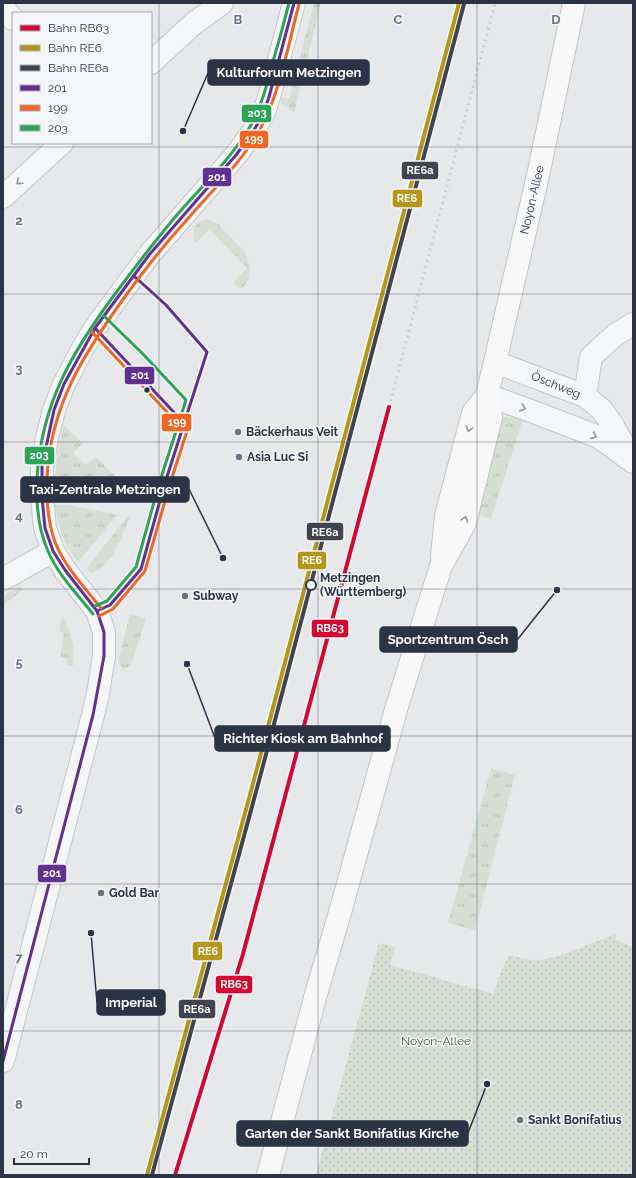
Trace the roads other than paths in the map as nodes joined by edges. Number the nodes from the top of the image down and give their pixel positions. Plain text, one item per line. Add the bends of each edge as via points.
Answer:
1 (222, 3) edge
2 (294, 3) edge
3 (574, 3) edge
4 (3, 8) edge
5 (12, 18) edge
6 (152, 62) edge
7 (61, 144) edge
8 (3, 197) edge
9 (633, 324) edge
10 (495, 362) junction
11 (486, 395) junction
12 (585, 396) junction
13 (633, 462) edge
14 (53, 551) junction
15 (3, 579) edge
16 (3, 1061) edge
17 (268, 1175) edge

1 - 6 street via 193,24
2 - 14 street via 264,112 254,132 149,255 96,328 64,384 54,410 42,466 45,528
3 - 10 main road, Noyon-Allee
4 - 5 street
7 -> 8 street
9 - 12 street via 615,335 591,357
10 - 11 main road, Noyon-Allee
10 - 12 street, Öschweg
11 -> 13 street, Öschweg via 599,438
11 - 17 main road, Noyon-Allee via 473,413 446,516 441,566 397,706
12 - 13 street, Öschweg via 601,409 612,424
14 - 15 street
14 - 16 street via 98,611 104,632 104,656 93,715

